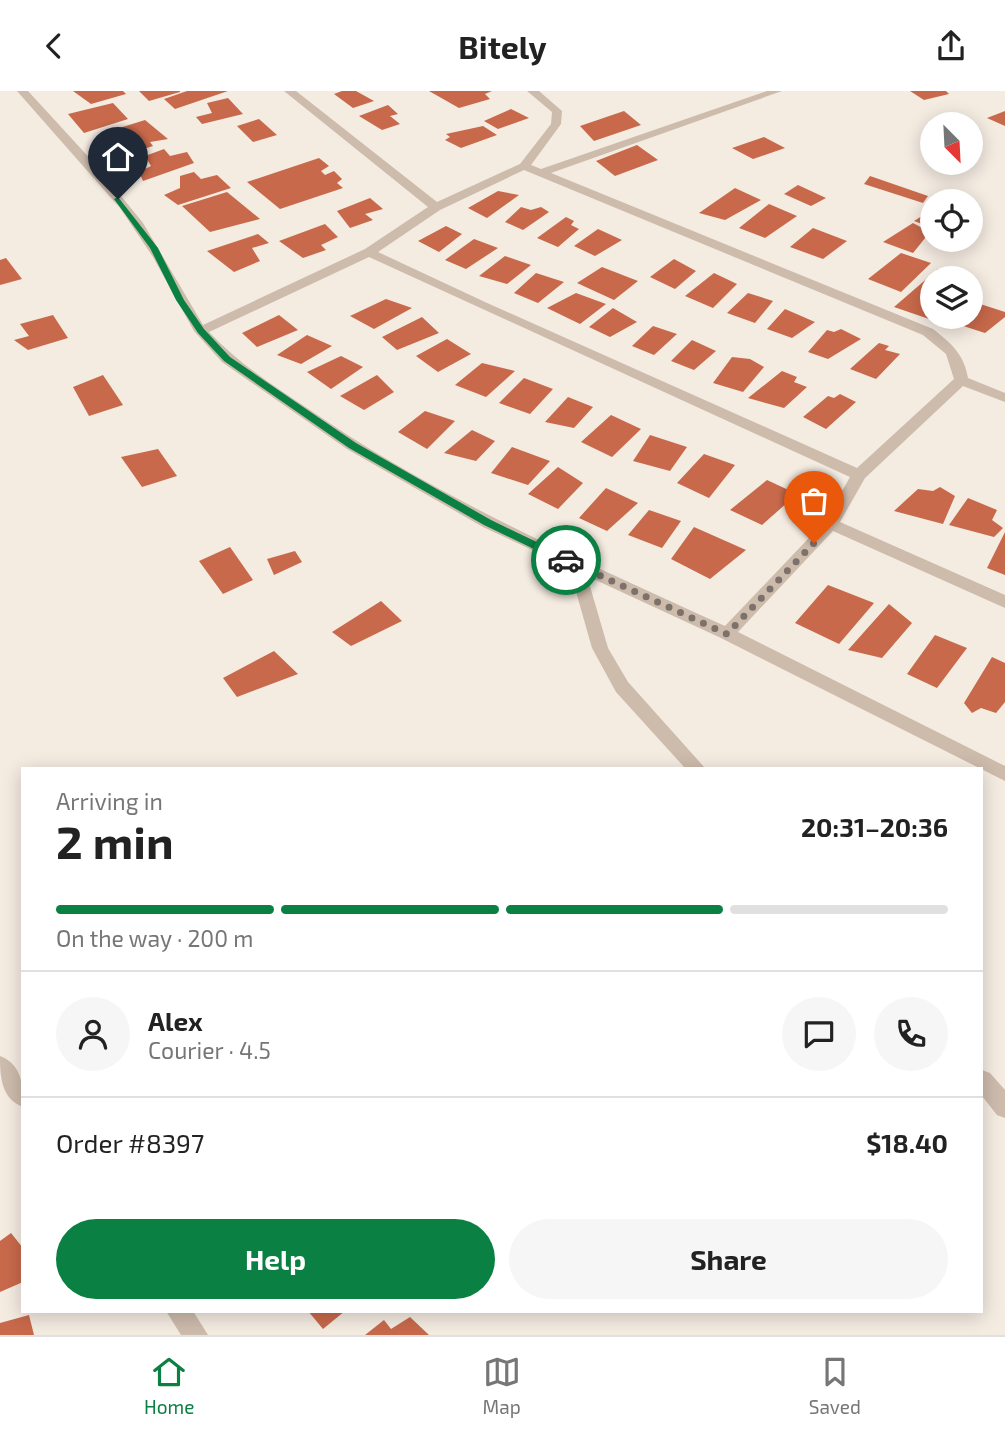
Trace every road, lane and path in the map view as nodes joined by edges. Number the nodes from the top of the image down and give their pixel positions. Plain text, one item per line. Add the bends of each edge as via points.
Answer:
1 (22, 91) edge
2 (289, 91) edge
3 (532, 91) edge
4 (777, 91) edge
5 (524, 166) junction
6 (540, 173) junction
7 (436, 208) junction
8 (369, 252) junction
9 (201, 331) junction
10 (961, 380) junction
11 (1005, 398) edge
12 (859, 475) junction
13 (831, 524) junction
14 (576, 565) junction
15 (1005, 602) edge
16 (727, 634) junction
17 (695, 767) edge
18 (1005, 774) edge
19 (0, 1066) edge
20 (983, 1081) edge
21 (21, 1094) edge
22 (1005, 1107) edge
23 (180, 1313) edge
24 (196, 1335) edge

1 - 9 street via 118,199 154,248
2 - 7 street
3 - 5 street via 557,111 556,124
4 - 6 street
5 - 6 street
5 - 7 street
6 - 10 street via 928,332 960,362
7 - 8 street
8 - 9 street
8 - 12 street
9 - 14 street via 227,359 352,446 488,523
10 - 11 street
10 - 12 street
12 - 13 street
13 - 15 street
13 - 16 street
14 - 16 street
14 - 17 street via 600,648 622,687
16 - 18 street
19 - 21 street
20 - 22 street
23 - 24 street

